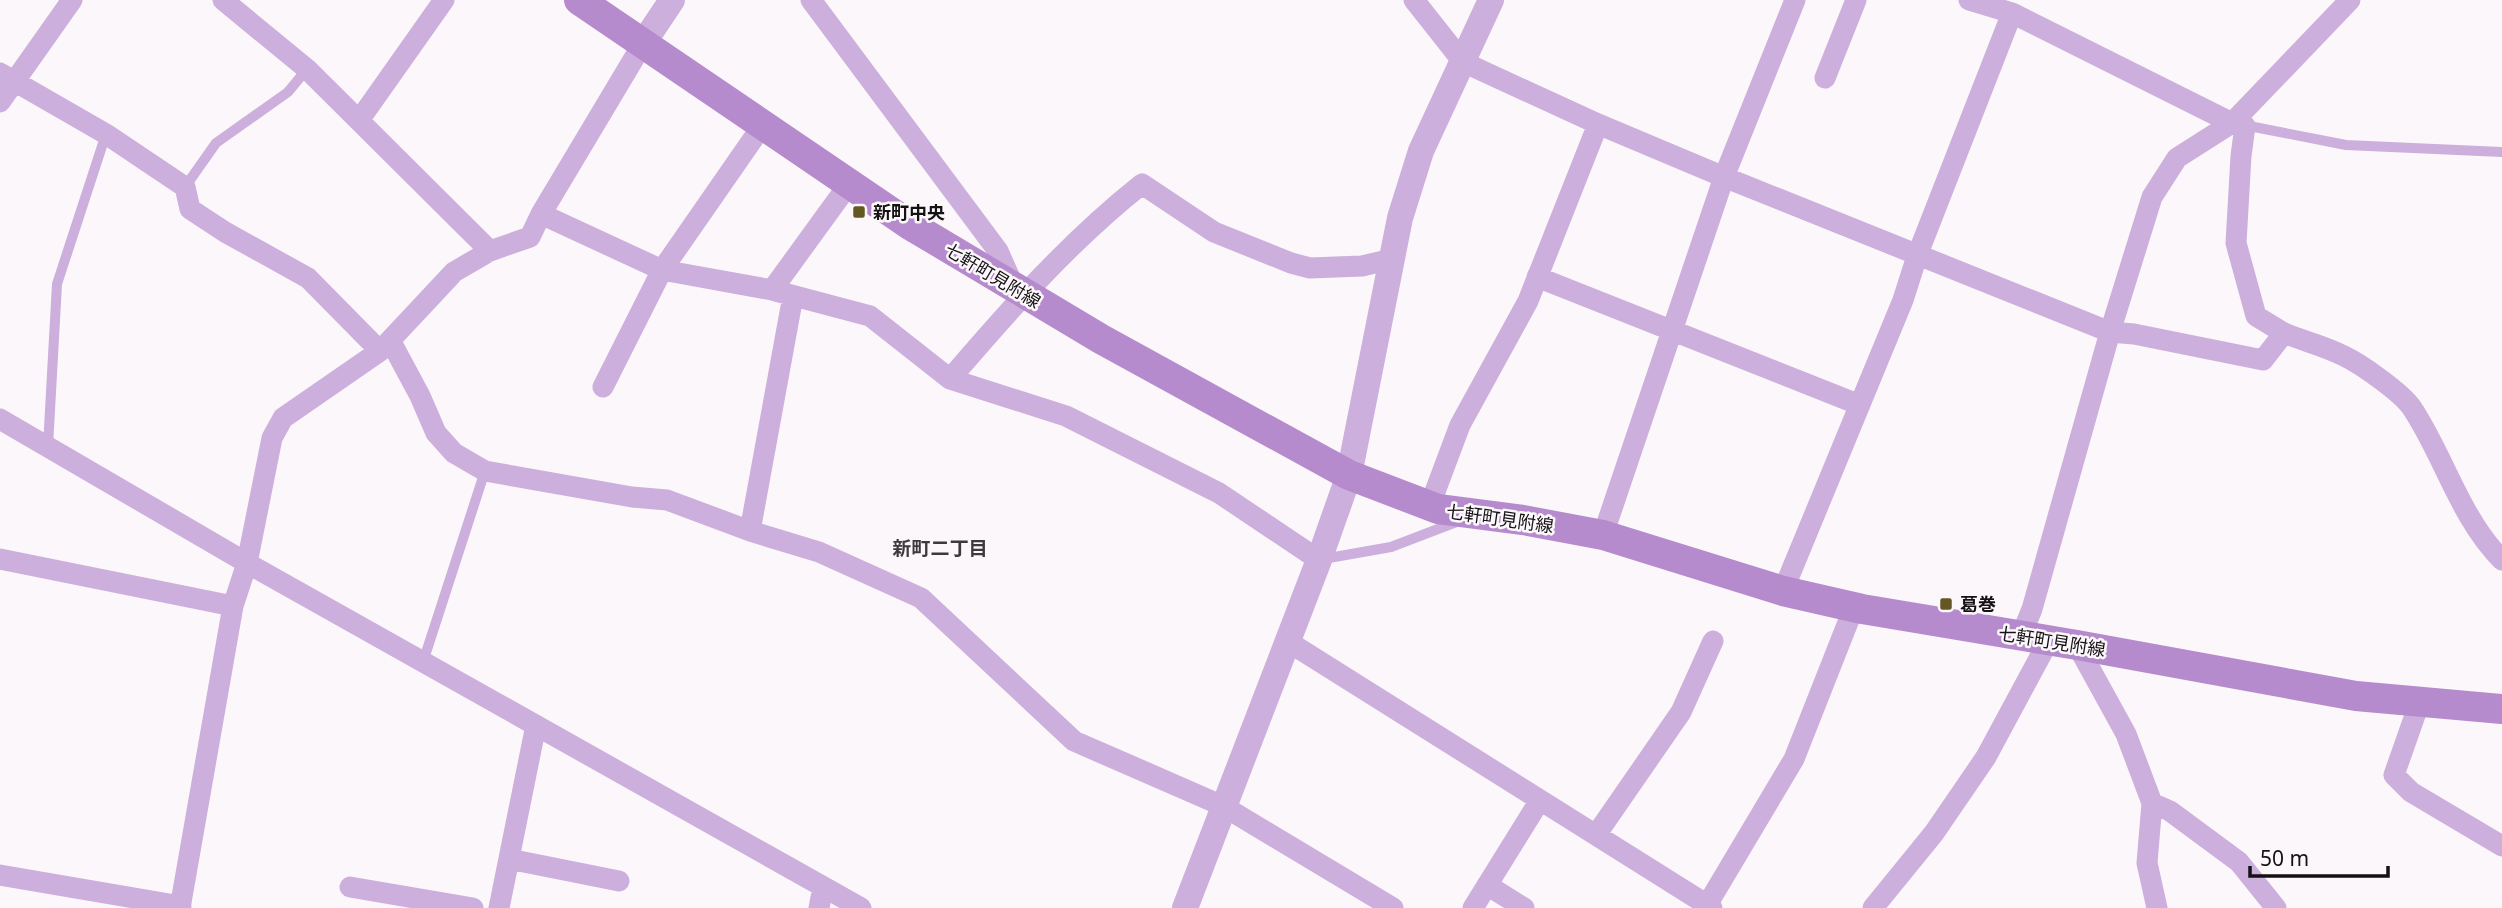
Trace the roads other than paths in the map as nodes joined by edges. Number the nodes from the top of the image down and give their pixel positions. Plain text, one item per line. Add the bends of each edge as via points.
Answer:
1 (72, 0) edge
2 (223, 0) edge
3 (444, 0) edge
4 (579, 0) edge
5 (672, 0) edge
6 (811, 0) edge
7 (1414, 0) edge
8 (1491, 0) edge
9 (1795, 0) edge
10 (1856, 0) edge
11 (1969, 0) edge
12 (2350, 0) edge
13 (2012, 13) junction
14 (642, 45) junction
15 (1463, 62) junction
16 (307, 69) junction
17 (6, 78) edge
18 (1825, 78) dead end
19 (0, 102) edge
20 (359, 120) junction
21 (1598, 124) junction
22 (2239, 124) junction
23 (762, 126) junction
24 (106, 134) junction
25 (2502, 152) edge
26 (1724, 177) junction
27 (849, 184) junction
28 (185, 187) junction
29 (541, 214) junction
30 (490, 251) junction
31 (1917, 256) junction
32 (1392, 259) junction
33 (662, 270) junction
34 (1537, 277) junction
35 (772, 290) junction
36 (1019, 290) junction
37 (793, 296) junction
38 (1672, 330) junction
39 (2110, 332) junction
40 (2284, 333) junction
41 (385, 346) junction
42 (950, 379) junction
43 (603, 387) dead end
44 (1860, 405) junction
45 (0, 419) edge
46 (48, 446) junction
47 (485, 471) junction
48 (1349, 475) junction
49 (1430, 505) junction
50 (1478, 514) junction
51 (751, 531) junction
52 (1603, 535) junction
53 (0, 559) edge
54 (1319, 559) junction
55 (2502, 559) edge
56 (247, 563) junction
57 (1783, 591) junction
58 (233, 606) junction
59 (1854, 607) junction
60 (1287, 640) junction
61 (2049, 640) junction
62 (1713, 641) dead end
63 (423, 662) junction
64 (2420, 701) junction
65 (2502, 709) edge
66 (536, 725) junction
67 (1540, 800) junction
68 (2152, 803) junction
69 (1223, 806) junction
70 (1596, 835) junction
71 (2502, 846) edge
72 (509, 859) junction
73 (0, 875) edge
74 (619, 881) dead end
75 (1487, 885) junction
76 (350, 887) dead end
77 (823, 887) junction
78 (1709, 906) edge
79 (181, 907) edge
80 (473, 908) edge
81 (499, 908) edge
82 (819, 908) edge
83 (861, 908) edge
84 (1185, 908) edge
85 (1393, 908) edge
86 (1473, 908) edge
87 (1524, 908) edge
88 (1872, 908) edge
89 (2157, 908) edge
90 (2276, 908) edge

1 - 17 street
2 - 16 street
3 - 20 street
4 - 14 main road, 七軒町見附線
5 - 14 street
6 - 36 street via 998,251
7 - 15 street
8 - 15 street
9 - 26 street
10 - 18 street
11 - 13 street
12 - 22 street
13 - 22 street
13 - 31 street
14 - 23 main road, 七軒町見附線
14 - 29 street
15 - 21 street
15 - 32 street via 1421,151
16 - 20 street
16 - 28 lane via 288,92 216,143
17 - 19 street
17 - 24 street
20 - 30 street
21 - 26 street
21 - 34 street
22 - 25 lane via 2346,145
22 - 39 street via 2177,158 2152,197
22 - 40 street via 2236,243 2256,316
23 - 27 main road, 七軒町見附線
23 - 33 street
24 - 28 street
24 - 46 lane via 57,284
26 - 31 street
26 - 38 street
27 - 35 street
27 - 36 main road, 七軒町見附線
28 - 41 street via 190,209 307,278
29 - 30 street via 530,237
29 - 33 street
30 - 41 street via 454,272
31 - 39 street
31 - 44 street
32 - 36 street via 1349,267 1310,268 1291,263 1214,232 1142,184
32 - 48 street
33 - 35 street
33 - 43 street
34 - 38 street
34 - 49 street via 1460,425
35 - 37 street
36 - 42 street
36 - 48 main road, 七軒町見附線
37 - 42 street via 870,316
37 - 51 street
38 - 44 street
38 - 52 street
39 - 40 street via 2263,360
39 - 61 street via 2032,609
40 - 55 street via 2345,356 2411,406 2473,521
41 - 47 street via 436,433 454,453
41 - 56 street via 283,418 272,438
42 - 54 street via 1066,416 1219,493
44 - 57 street
45 - 46 street
46 - 56 street
47 - 51 street via 667,500
47 - 63 lane
48 - 49 main road, 七軒町見附線
48 - 54 street
49 - 50 main road, 七軒町見附線
50 - 52 main road, 七軒町見附線
50 - 54 lane via 1391,547
51 - 69 street via 819,552 921,598 1074,741
52 - 57 main road, 七軒町見附線
53 - 58 street
54 - 60 street
56 - 58 street
56 - 63 street
57 - 59 main road, 七軒町見附線
58 - 79 street
59 - 61 main road, 七軒町見附線
59 - 78 street via 1794,759
60 - 67 street
60 - 69 street
61 - 64 main road, 七軒町見附線 via 2356,696
61 - 68 street via 2126,734
61 - 88 street via 1986,757 1934,833
62 - 70 street via 1681,712
63 - 66 street
64 - 65 main road, 七軒町見附線
64 - 71 street via 2394,775 2411,792
66 - 72 street
66 - 77 street
67 - 70 street
67 - 75 street
68 - 89 street via 2147,863
68 - 90 street via 2239,862
69 - 84 street
69 - 85 street
70 - 78 street
72 - 74 street
72 - 81 street
73 - 79 street
75 - 86 street
75 - 87 street
76 - 80 street
77 - 82 street
77 - 83 street

